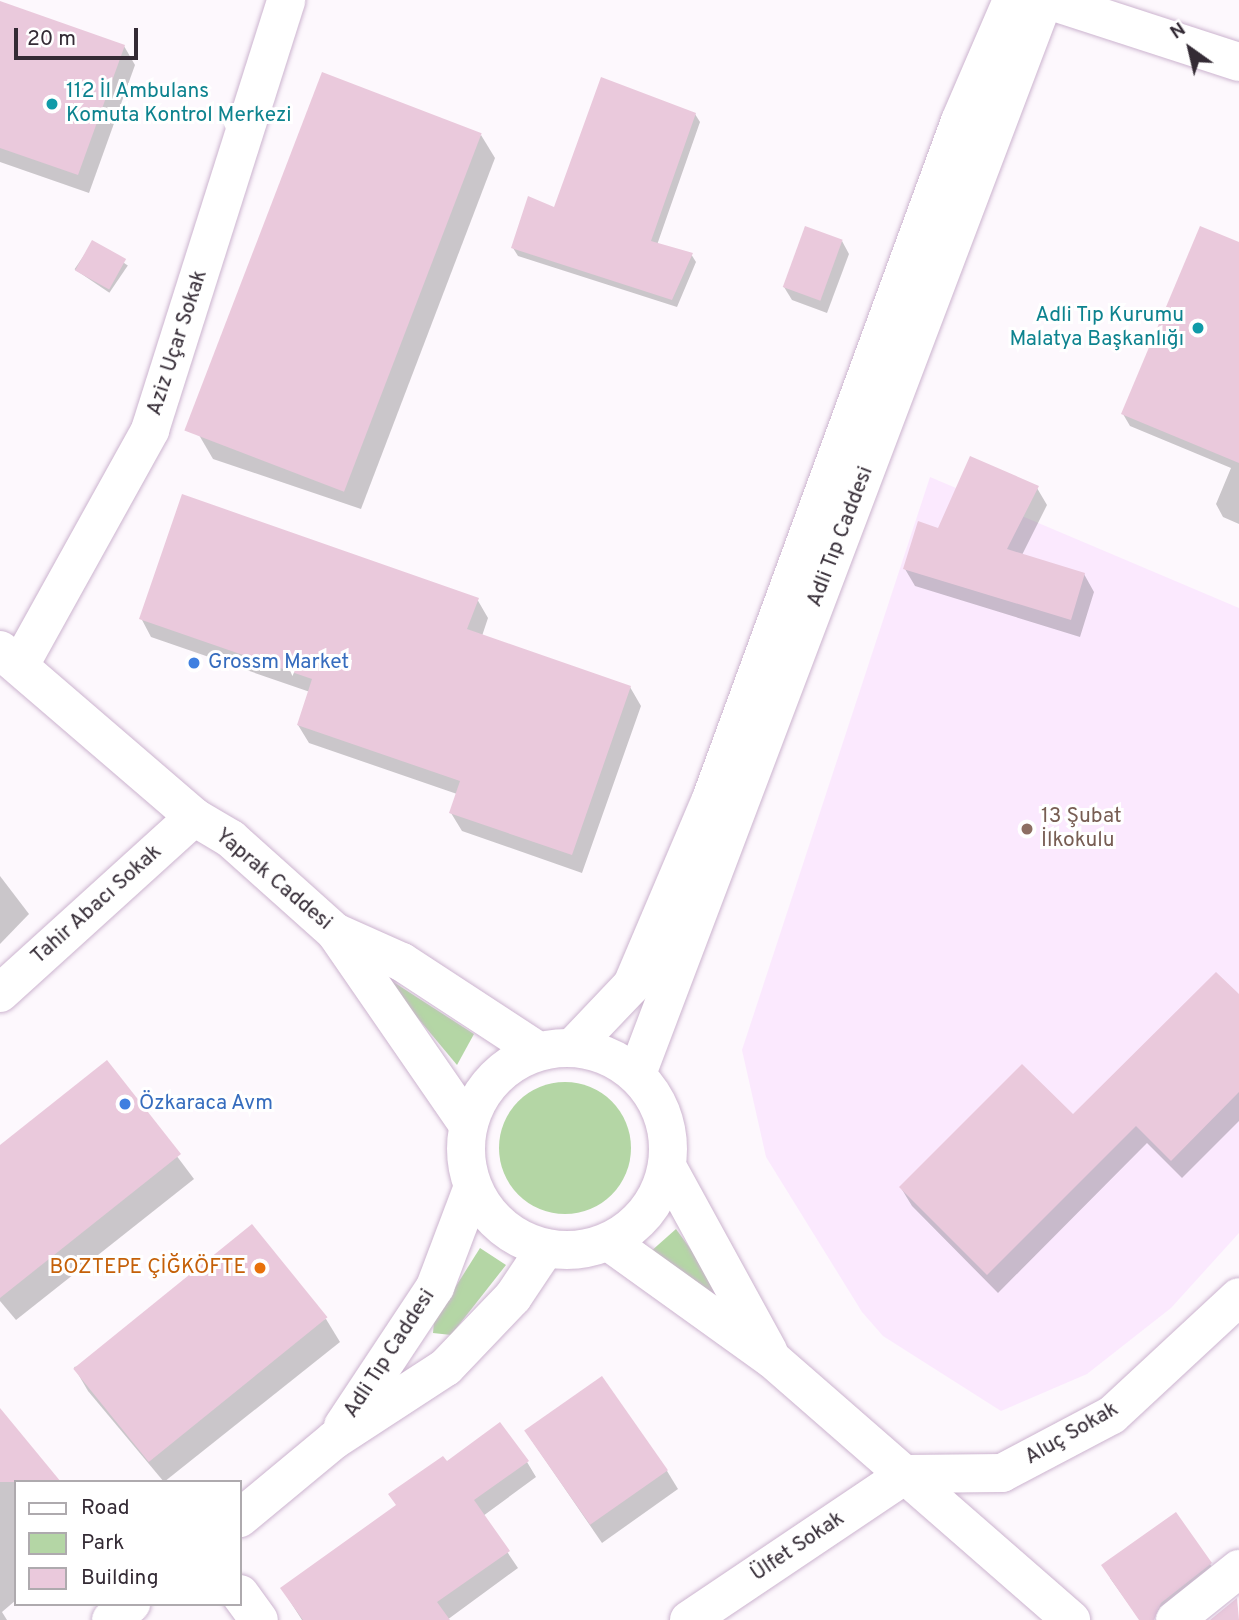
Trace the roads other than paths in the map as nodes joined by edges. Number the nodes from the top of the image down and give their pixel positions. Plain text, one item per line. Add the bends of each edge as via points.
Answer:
1 (286, 0) edge
2 (1012, 0) edge
3 (1046, 0) edge
4 (1133, 0) edge
5 (1239, 36) edge
6 (1239, 62) edge
7 (10, 657) edge
8 (194, 817) junction
9 (335, 932) junction
10 (0, 993) edge
11 (556, 1049) junction
12 (637, 1074) junction
13 (468, 1125) junction
14 (668, 1168) junction
15 (472, 1189) junction
16 (609, 1242) junction
17 (545, 1249) junction
18 (1239, 1297) edge
19 (772, 1359) junction
20 (334, 1440) junction
21 (906, 1474) junction
22 (242, 1516) edge
23 (1239, 1569) edge
24 (242, 1597) edge
25 (128, 1606) edge
26 (111, 1620) edge
27 (259, 1620) edge
28 (689, 1620) edge
29 (1071, 1620) edge
30 (1175, 1620) edge

1 - 7 street, Aziz Uçar Sokak via 150,430
2 - 11 street, Adli Tıp Caddesi via 960,121 711,799 632,985
3 - 6 street
3 - 12 street, Adli Tıp Caddesi
4 - 5 street
7 - 8 street, Yaprak Caddesi
8 - 9 street, Yaprak Caddesi via 231,839
8 - 10 street, Tahir Abacı Sokak
9 - 11 street via 402,962
9 - 13 street, Yaprak Caddesi
11 - 12 street, Adli Tıp Caddesi via 608,1055
11 - 13 street, Adli Tıp Caddesi via 498,1076 482,1093
12 - 14 street, Adli Tıp Caddesi via 658,1102 669,1135
13 - 15 street, Adli Tıp Caddesi via 465,1157
14 - 16 street, Adli Tıp Caddesi via 657,1198 637,1224
14 - 19 street
15 - 17 street, Adli Tıp Caddesi via 490,1216 515,1237
15 - 20 street, Adli Tıp Caddesi via 435,1287
16 - 17 street, Adli Tıp Caddesi via 578,1251
16 - 19 street
17 - 20 street, Adli Tıp Caddesi via 513,1297 446,1367
18 - 21 street, Aluç Sokak via 1100,1422 1002,1473
19 - 21 street
20 - 22 street, Adli Tıp Caddesi
21 - 28 street, Ülfet Sokak
21 - 29 street
23 - 30 street
24 - 27 street
25 - 26 street

